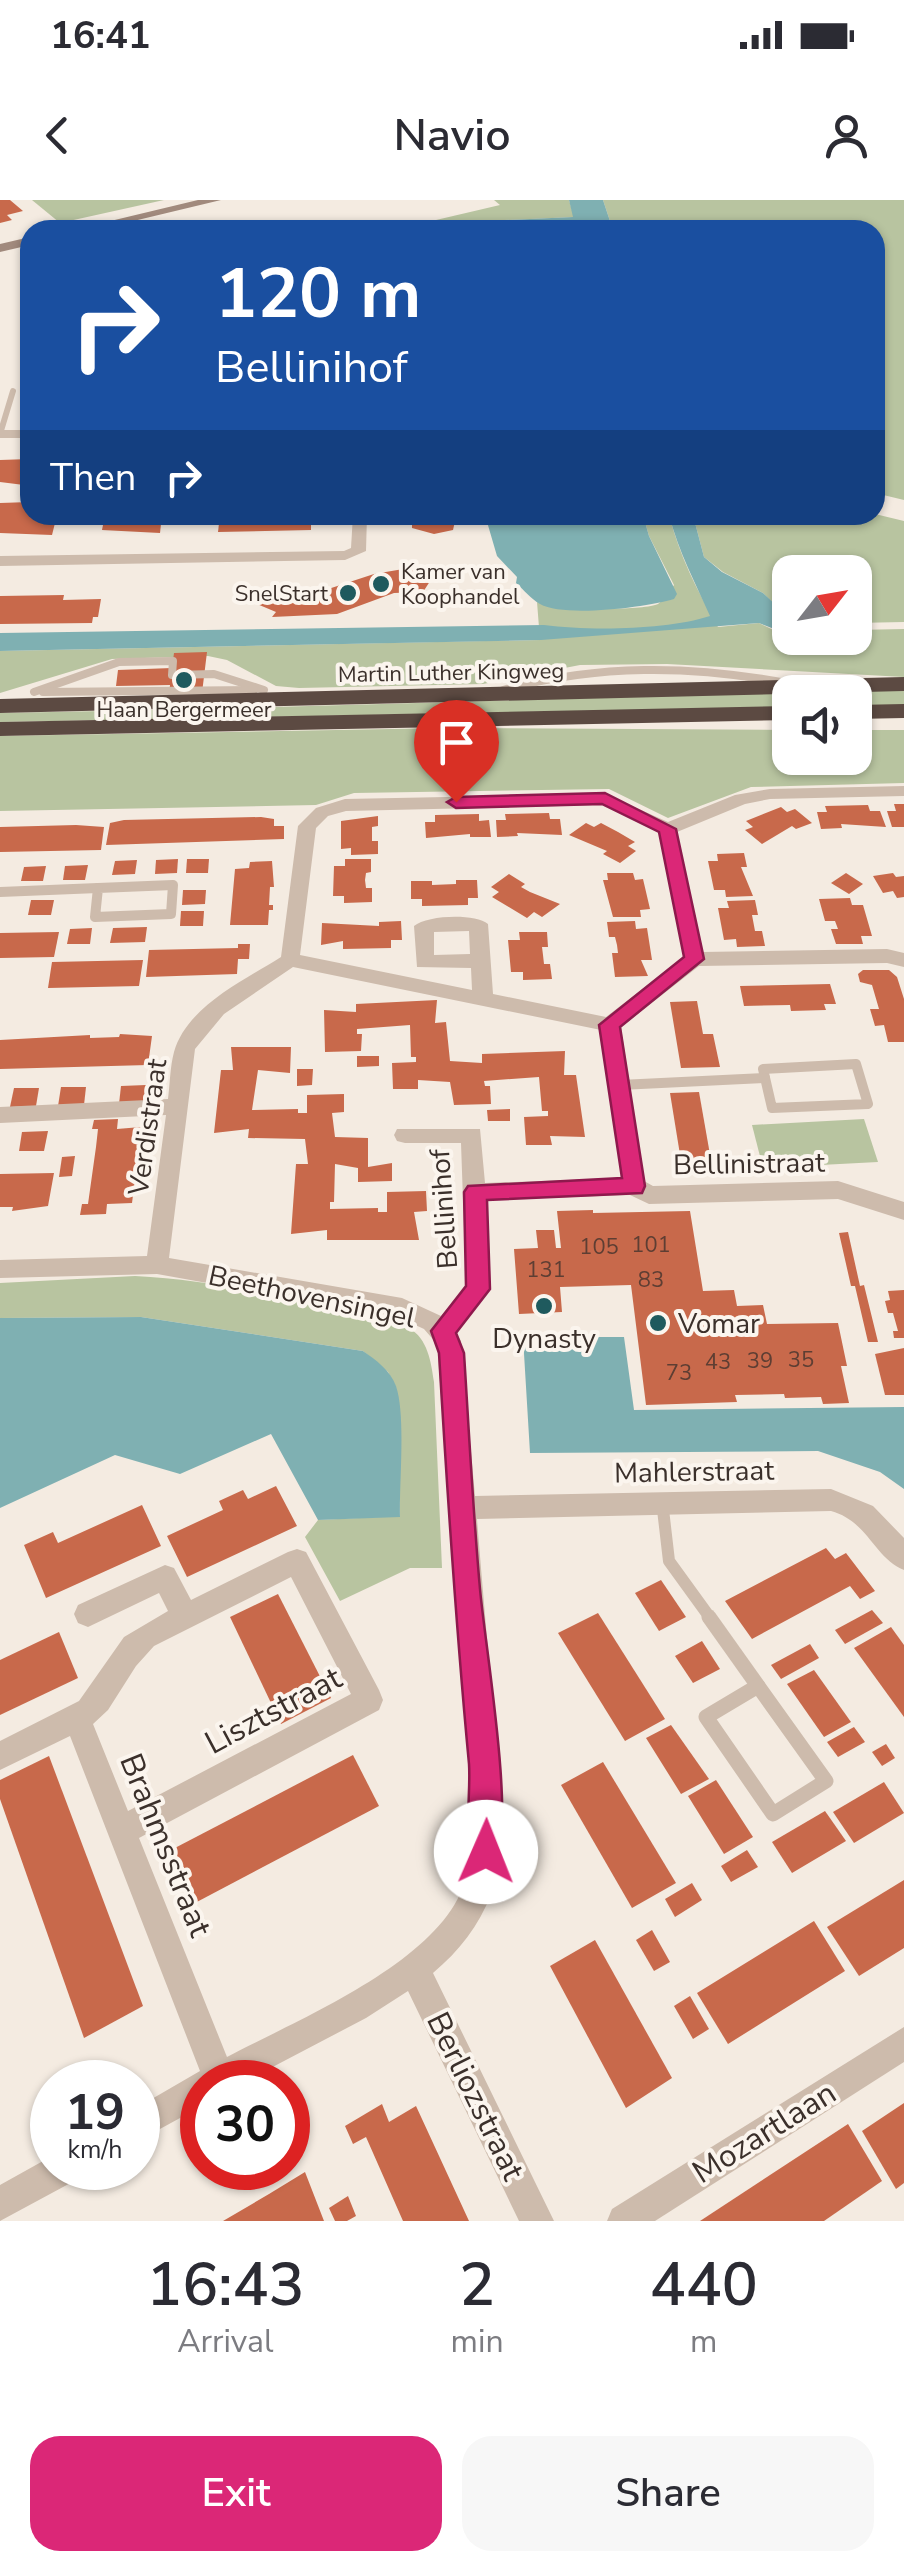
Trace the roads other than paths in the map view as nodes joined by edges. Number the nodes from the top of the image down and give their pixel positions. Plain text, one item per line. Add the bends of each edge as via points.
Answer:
1 (215, 200) edge
2 (124, 220) edge
3 (13, 391) dead end
4 (0, 434) edge
5 (359, 525) edge
6 (0, 562) edge
7 (172, 675) junction
8 (904, 684) edge
9 (264, 690) junction
10 (34, 692) junction
11 (169, 692) junction
12 (332, 700) junction
13 (0, 703) edge
14 (904, 711) edge
15 (872, 712) edge
16 (772, 713) edge
17 (0, 729) edge
18 (904, 791) edge
19 (667, 829) junction
20 (98, 888) junction
21 (0, 892) edge
22 (694, 959) junction
23 (290, 960) junction
24 (904, 960) edge
25 (480, 961) dead end
26 (482, 999) junction
27 (610, 1025) junction
28 (765, 1078) junction
29 (620, 1085) junction
30 (175, 1108) junction
31 (0, 1115) edge
32 (405, 1135) dead end
33 (634, 1186) junction
34 (476, 1192) junction
35 (904, 1210) edge
36 (157, 1264) junction
37 (0, 1269) edge
38 (443, 1331) junction
39 (662, 1501) junction
40 (462, 1508) junction
41 (904, 1558) edge
42 (88, 1614) dead end
43 (185, 1616) junction
44 (759, 1685) junction
45 (77, 1718) junction
46 (0, 1756) edge
47 (123, 1830) junction
48 (416, 1971) junction
49 (904, 2043) edge
50 (203, 2060) edge
51 (253, 2060) edge
52 (30, 2187) edge
53 (0, 2204) edge
54 (537, 2221) edge
55 (624, 2221) edge

1 - 2 main road
3 - 4 lane
5 - 6 street via 358,551 345,555
7 - 9 lane via 214,674
7 - 10 lane via 173,661 119,662
7 - 11 lane
8 - 12 highway, Martin Luther Kingweg
9 - 11 lane
9 - 12 highway
10 - 11 lane
10 - 13 highway
12 - 13 highway, Martin Luther Kingweg
14 - 15 highway
16 - 17 highway, Martin Luther Kingweg
18 - 19 street via 770,794
19 - 22 street
19 - 23 street via 605,799 332,808 306,826
20 - 20 lane via 173,885 171,914 95,917
20 - 21 lane
22 - 24 street
22 - 27 street
23 - 26 street
23 - 30 street, Verdistraat via 218,1008 195,1032 185,1049
25 - 26 street
26 - 27 street
27 - 29 street
28 - 28 lane via 763,1068 856,1064 868,1104 772,1108
28 - 29 lane
29 - 33 street
30 - 31 street
30 - 36 street, Verdistraat
32 - 34 street, Bellinihof via 472,1136
33 - 34 street, Bellinistraat
33 - 35 street, Bellinistraat via 650,1195 838,1190
34 - 38 street, Bellinihof via 478,1289
36 - 37 street, Beethovensingel
36 - 38 street, Beethovensingel via 402,1308
38 - 40 street, Beethovensingel via 452,1353
39 - 40 street, Mahlerstraat
39 - 41 street, Mahlerstraat via 841,1501 872,1518
39 - 44 lane via 669,1561
40 - 48 street, Beethovensingel via 486,1852 469,1910
42 - 43 street via 165,1577
43 - 45 street, Lisztstraat via 133,1645 102,1698
43 - 47 street, Lisztstraat via 297,1561 369,1700
44 - 44 lane via 826,1781 773,1814 706,1717
45 - 46 street
45 - 47 street, Brahmsstraat
47 - 50 street, Brahmsstraat
48 - 51 street, Beethovensingel
48 - 54 street, Berliozstraat
49 - 55 street, Mozartlaan
52 - 53 street

